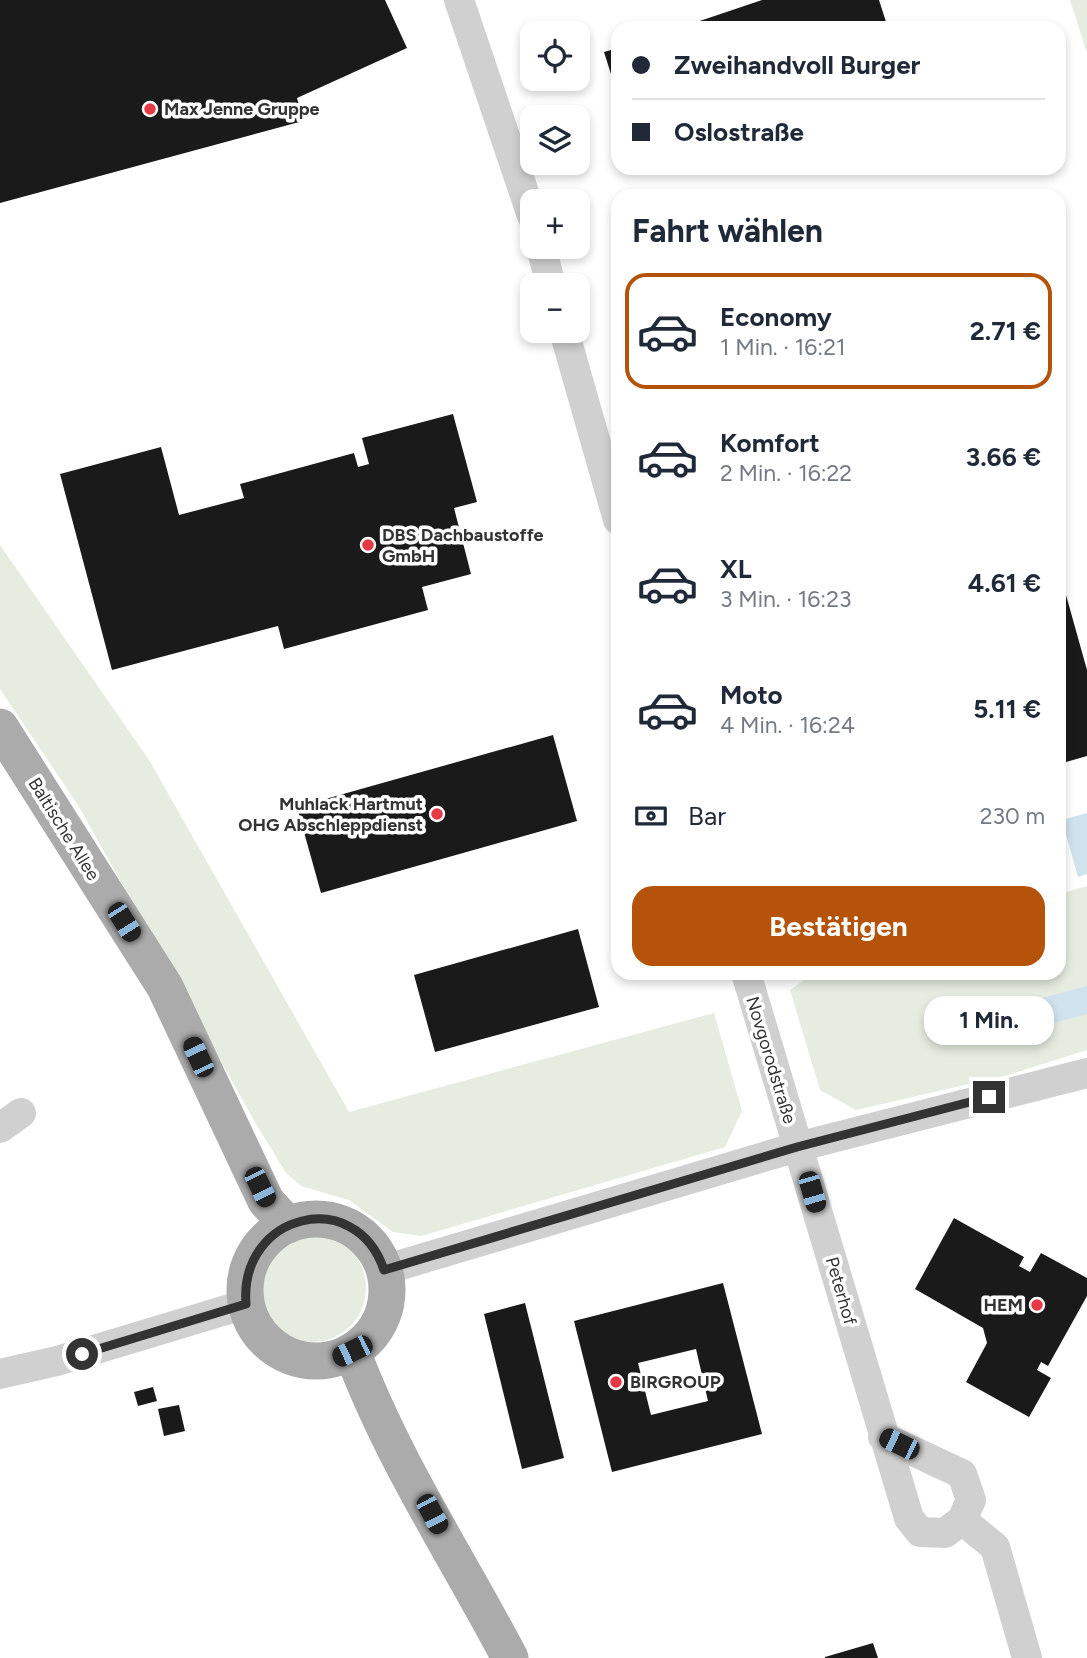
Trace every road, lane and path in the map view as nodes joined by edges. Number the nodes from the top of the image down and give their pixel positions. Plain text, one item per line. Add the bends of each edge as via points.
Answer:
1 (459, 0) edge
2 (523, 189) edge
3 (567, 343) edge
4 (611, 496) edge
5 (0, 727) edge
6 (748, 980) edge
7 (1087, 1073) edge
8 (797, 1147) junction
9 (288, 1224) junction
10 (384, 1270) junction
11 (246, 1304) junction
12 (352, 1351) junction
13 (0, 1374) edge
14 (883, 1437) junction
15 (962, 1520) junction
16 (510, 1658) edge
17 (1027, 1658) edge

1 - 2 street
3 - 4 street
5 - 9 main road, Baltische Allee via 165,987 266,1201
6 - 8 street, Novgorodstraße
7 - 8 street
8 - 10 street
8 - 14 street, Peterhof
9 - 10 main road via 313,1219 350,1228 370,1244
9 - 11 main road via 269,1236 255,1254 246,1274
10 - 12 main road via 386,1300 380,1320
11 - 12 main road via 262,1337 293,1358 323,1361
11 - 13 street via 57,1362
12 - 16 main road via 394,1443
14 - 15 street via 962,1474 971,1500
14 - 15 street, Peterhof via 909,1518 920,1532 945,1533
15 - 17 street via 995,1547

